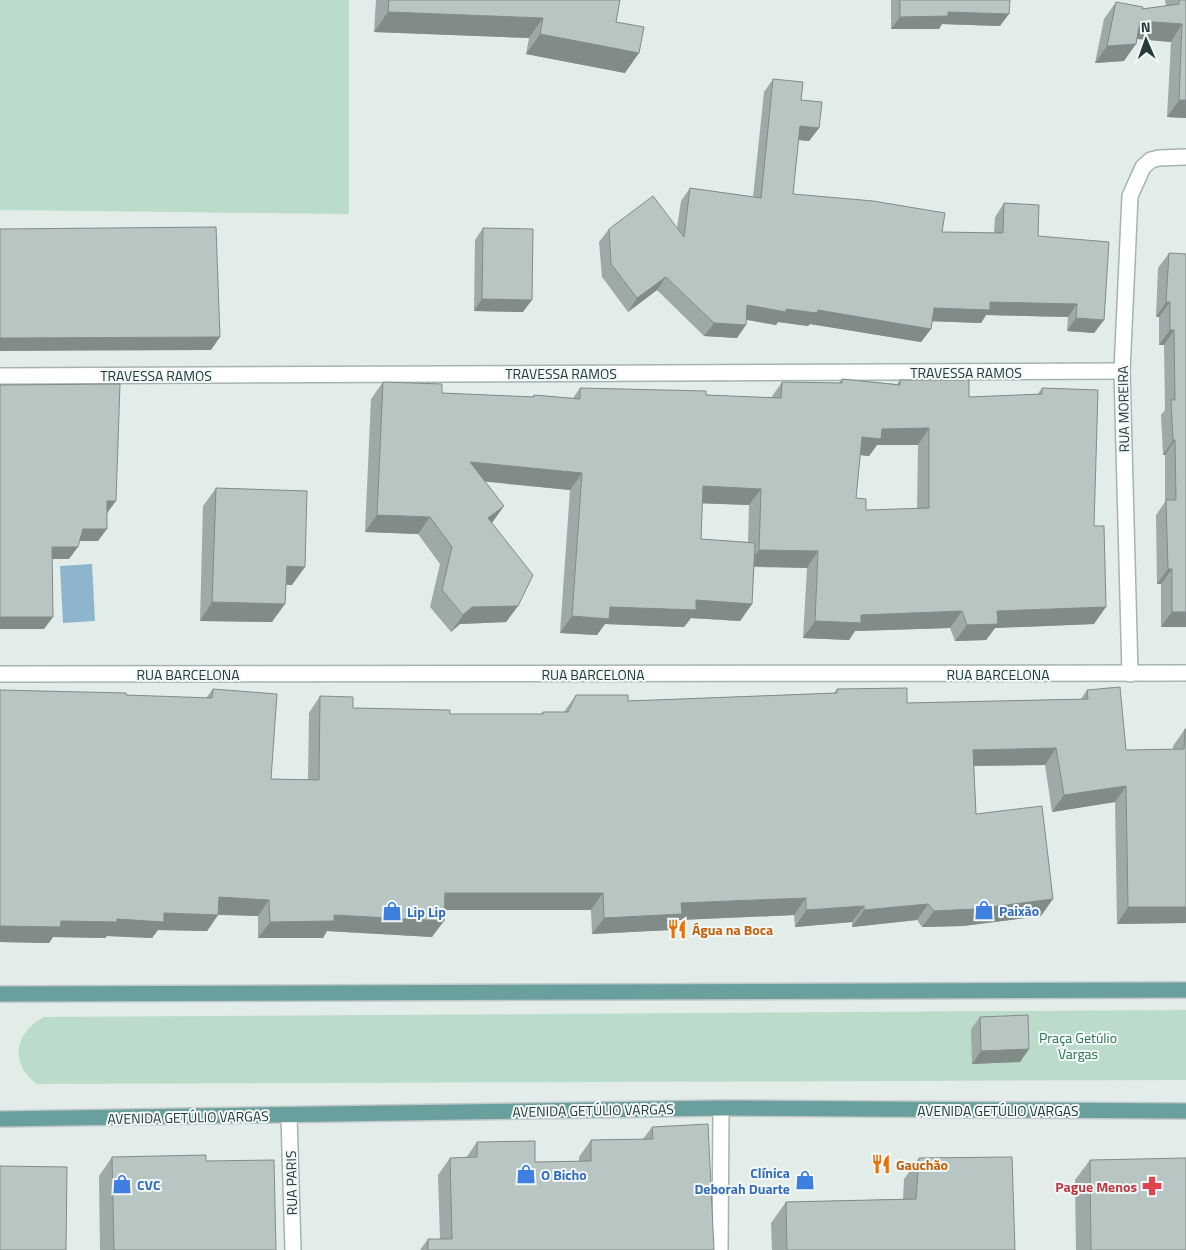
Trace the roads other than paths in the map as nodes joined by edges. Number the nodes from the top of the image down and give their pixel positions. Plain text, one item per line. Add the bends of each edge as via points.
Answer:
1 (1186, 157) edge
2 (1122, 371) junction
3 (0, 376) edge
4 (0, 674) edge
5 (1130, 674) junction
6 (1186, 674) edge
7 (1186, 990) edge
8 (0, 994) edge
9 (721, 1108) junction
10 (1186, 1111) edge
11 (289, 1116) junction
12 (0, 1119) edge
13 (293, 1250) edge
14 (720, 1250) edge

1 - 2 street, RUA MOREIRA via 1150,160 1143,167 1130,196
2 - 3 street, TRAVESSA RAMOS
2 - 5 street, RUA MOREIRA
4 - 5 street, RUA BARCELONA
5 - 6 street, RUA BARCELONA
7 - 8 main road
9 - 10 main road, AVENIDA GETÚLIO VARGAS
9 - 11 main road, AVENIDA GETÚLIO VARGAS
9 - 14 street
11 - 12 main road, AVENIDA GETÚLIO VARGAS
11 - 13 street, RUA PARIS

